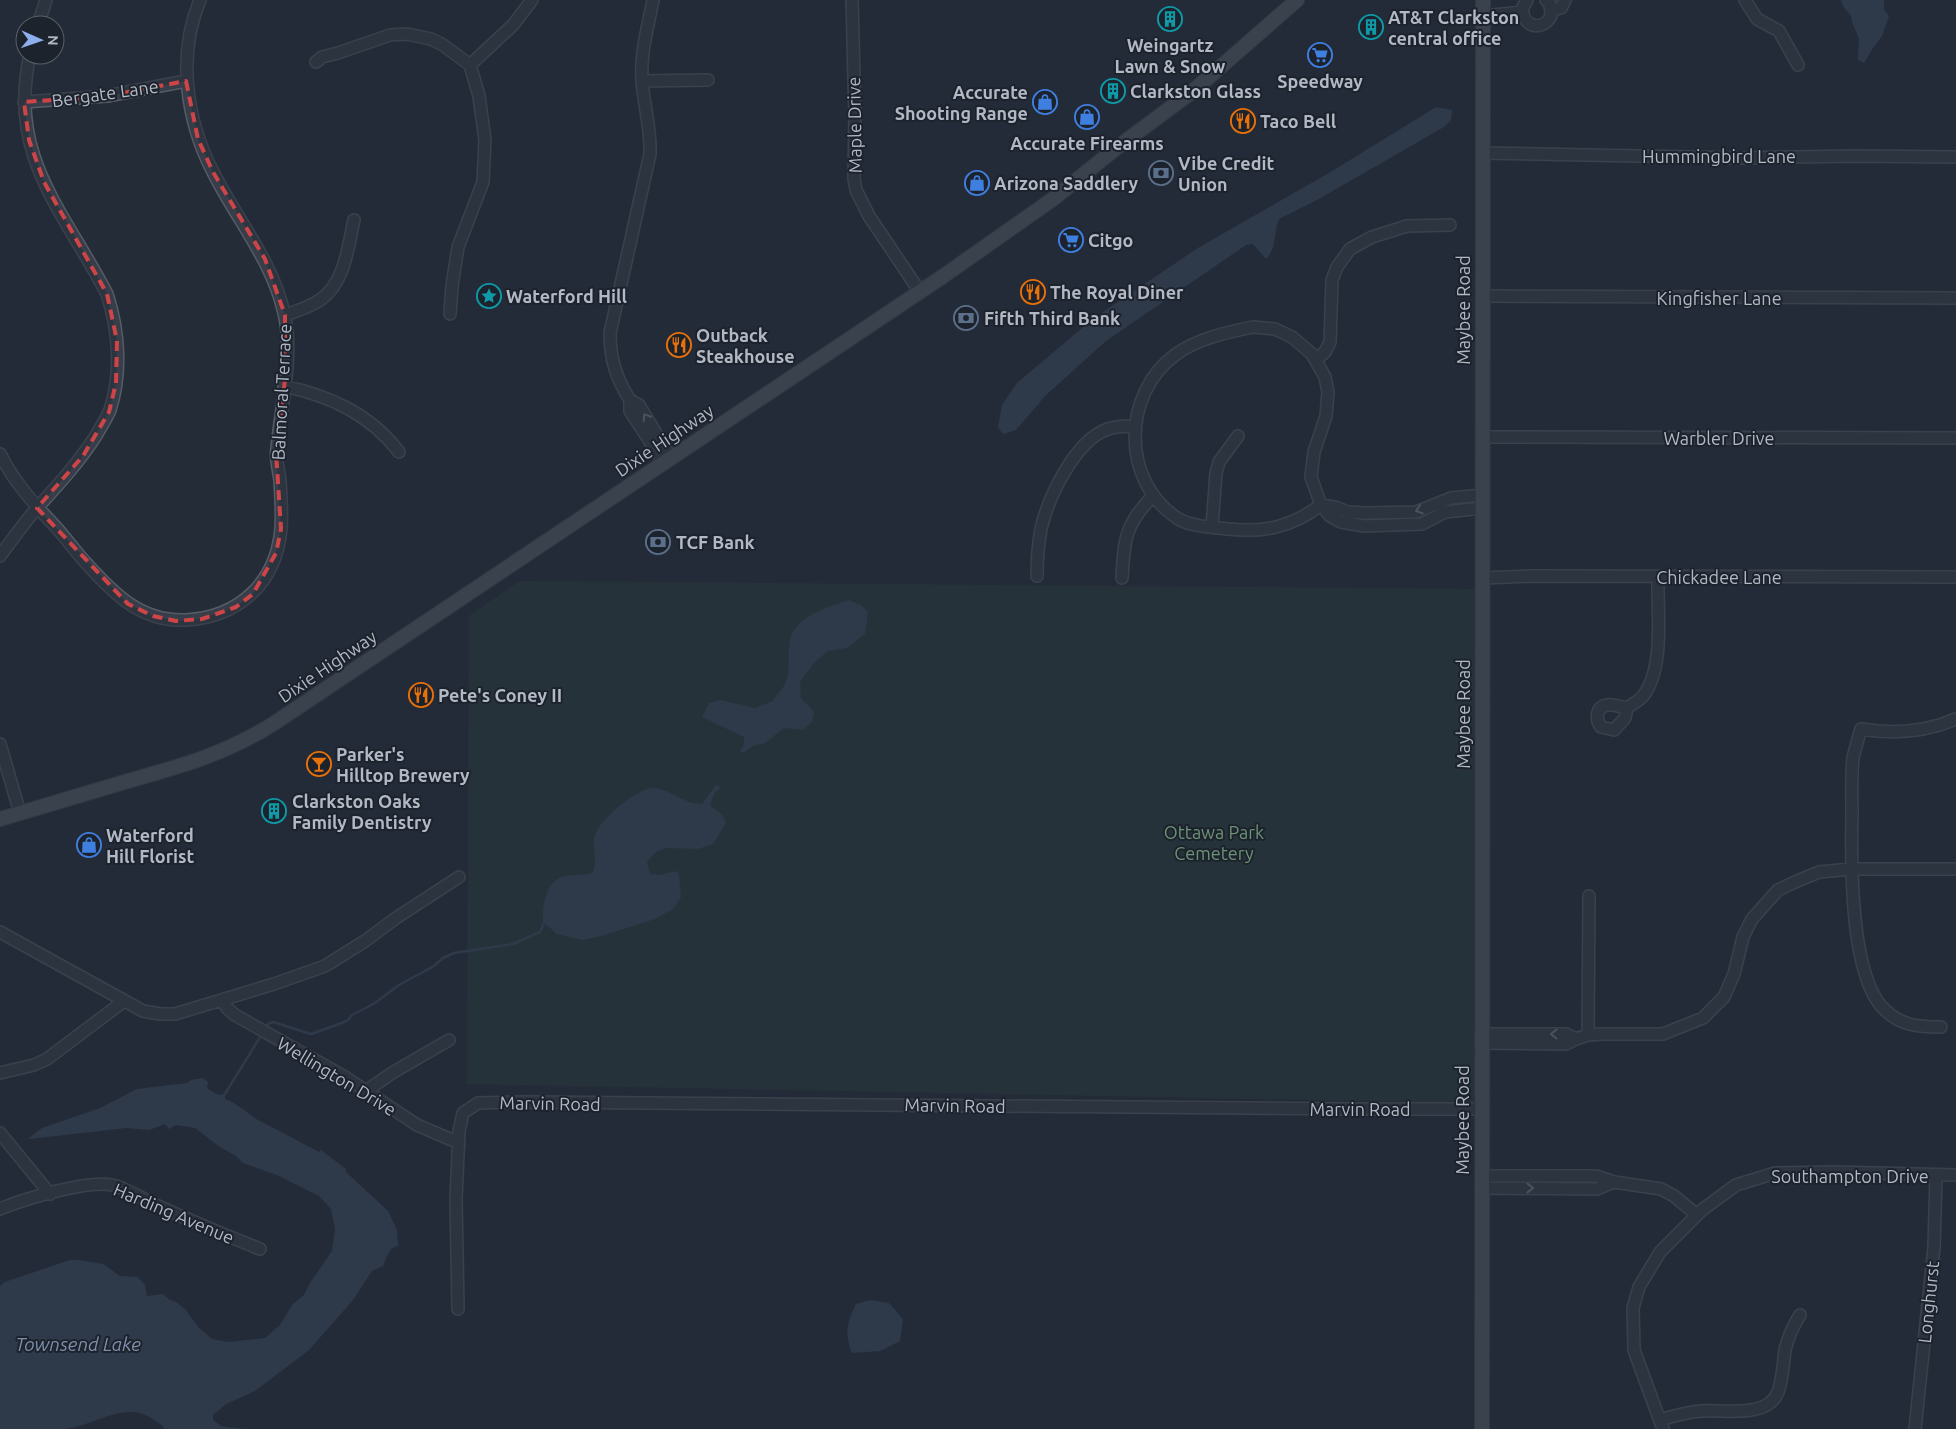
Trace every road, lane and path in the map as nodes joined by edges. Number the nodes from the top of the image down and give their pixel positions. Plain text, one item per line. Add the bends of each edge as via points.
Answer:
1 (46, 0) edge
2 (200, 0) edge
3 (532, 0) edge
4 (654, 0) edge
5 (852, 0) edge
6 (1483, 0) edge
7 (1528, 0) edge
8 (1565, 0) edge
9 (1745, 0) edge
10 (1294, 1) edge
11 (1549, 5) edge
12 (1522, 12) junction
13 (41, 15) edge
14 (1483, 16) junction
15 (316, 62) dead end
16 (28, 65) edge
17 (470, 65) junction
18 (1798, 65) dead end
19 (708, 80) dead end
20 (186, 81) junction
21 (642, 81) junction
22 (24, 102) junction
23 (1482, 154) junction
24 (1956, 157) edge
25 (354, 220) dead end
26 (1450, 225) dead end
27 (920, 292) junction
28 (1482, 296) junction
29 (1956, 298) edge
30 (450, 314) dead end
31 (285, 316) junction
32 (1316, 360) junction
33 (284, 386) junction
34 (1135, 426) junction
35 (1238, 436) dead end
36 (1482, 437) junction
37 (1956, 438) edge
38 (399, 452) dead end
39 (0, 454) edge
40 (668, 461) junction
41 (1153, 496) junction
42 (1482, 502) junction
43 (1321, 505) junction
44 (1442, 506) junction
45 (37, 508) junction
46 (1365, 513) junction
47 (1364, 526) junction
48 (1212, 527) junction
49 (0, 556) edge
50 (1037, 576) dead end
51 (1658, 577) junction
52 (1122, 578) dead end
53 (1482, 578) junction
54 (1956, 578) edge
55 (1628, 708) dead end
56 (1956, 720) edge
57 (0, 744) edge
58 (20, 813) junction
59 (0, 819) edge
60 (1851, 869) junction
61 (1956, 870) edge
62 (459, 877) dead end
63 (1589, 896) dead end
64 (0, 932) edge
65 (222, 1000) junction
66 (124, 1001) junction
67 (1941, 1028) dead end
68 (1588, 1035) junction
69 (1481, 1038) junction
70 (449, 1040) dead end
71 (0, 1072) edge
72 (366, 1091) junction
73 (1481, 1108) junction
74 (0, 1133) edge
75 (459, 1143) junction
76 (1936, 1175) junction
77 (1956, 1175) edge
78 (1555, 1176) junction
79 (1481, 1182) junction
80 (1614, 1182) junction
81 (1555, 1189) junction
82 (50, 1194) junction
83 (0, 1210) edge
84 (1697, 1215) junction
85 (260, 1249) dead end
86 (458, 1309) dead end
87 (1800, 1315) dead end
88 (1661, 1425) edge
89 (1482, 1429) edge
90 (1915, 1429) edge

1 - 13 street
2 - 20 street, Balmoral Terrace via 188,47
3 - 17 street via 513,25
4 - 21 street via 643,46
5 - 27 street, Maple Drive via 856,190 869,216
6 - 14 main road, Maybee Road
7 - 12 street
8 - 11 street via 1561,8
9 - 18 street via 1757,19 1779,31
10 - 27 main road, Dixie Highway via 1192,91 1053,199
11 - 12 street via 1548,21 1538,26 1527,23
12 - 14 street
14 - 23 main road, Maybee Road
15 - 17 street via 322,57 390,35 407,34 431,38
16 - 22 street
17 - 30 street via 479,96 484,182 458,247
19 - 21 street
20 - 22 street, Bergate Lane via 107,96
20 - 31 street, Balmoral Terrace via 198,139 213,172 265,259
21 - 40 street via 651,136 650,154 610,333 610,348 614,371 630,400 639,405
22 - 45 street via 28,140 44,182 107,294 113,312 118,360 110,412 83,456
23 - 24 street, Hummingbird Lane
23 - 28 main road, Maybee Road
25 - 31 street via 336,285 318,302
26 - 32 street via 1407,226 1372,237 1350,250 1332,280 1330,342
27 - 40 main road, Dixie Highway
28 - 29 street, Kingfisher Lane
28 - 36 main road, Maybee Road
31 - 33 street, Balmoral Terrace
32 - 34 street via 1292,337 1276,328 1236,330 1191,346 1175,354 1153,377 1141,398
32 - 43 street via 1328,392 1326,416 1318,438 1311,477
33 - 38 street via 328,397 353,411 388,438
33 - 45 street, Balmoral Terrace via 276,452 281,529 276,553 253,594 236,607 202,619 176,620 153,616 128,604 104,583
34 - 41 street via 1136,455
34 - 50 street via 1106,429 1094,436 1083,445 1064,472 1041,528
35 - 48 street via 1219,462
36 - 37 street, Warbler Drive
36 - 42 main road, Maybee Road
39 - 45 street, Balmoral Terrace
40 - 58 main road, Dixie Highway via 250,738 190,763
41 - 48 street via 1164,508 1187,523
41 - 52 street via 1128,530
42 - 44 street
42 - 53 main road, Maybee Road
43 - 46 street
43 - 47 street via 1330,516 1341,522
43 - 48 street via 1310,514 1279,528 1242,530
44 -> 46 street via 1416,512
44 - 47 street via 1422,524
45 - 49 street
46 - 47 street
51 - 53 street, Chickadee Lane
51 - 54 street, Chickadee Lane
51 - 55 street via 1654,669 1642,697
53 - 69 main road, Maybee Road
56 - 60 street via 1903,732 1861,729 1852,768
57 - 58 street
58 - 59 main road, Dixie Highway
60 - 61 street
60 - 67 street via 1864,972 1872,995 1885,1011 1901,1022
60 - 68 street via 1819,872 1778,890 1752,919 1724,997 1703,1018 1663,1034
62 - 65 street via 325,966
63 - 68 street
64 - 66 street
65 - 66 street via 175,1014 143,1011
65 - 72 street, Wellington Drive via 234,1015
66 - 71 street via 48,1060
68 - 69 street via 1566,1044 1534,1039
69 - 73 main road, Maybee Road
70 - 72 street
72 - 75 street, Wellington Drive via 417,1125
73 - 75 street, Marvin Road via 1360,1110 487,1102 478,1103 463,1113
73 - 79 main road, Maybee Road
74 - 82 street
75 - 86 street via 456,1218
76 - 77 street, Southampton Drive
76 - 84 street, Southampton Drive via 1775,1173 1736,1185
76 - 90 street, Longhurst via 1934,1247
78 - 79 street
78 - 80 street via 1596,1176
78 - 81 street
79 -> 81 street
79 - 89 main road, Maybee Road
80 - 81 street via 1597,1189
80 - 84 street via 1661,1189
82 - 83 street, Harding Avenue
82 - 85 street, Harding Avenue via 110,1184
84 - 88 street, Southampton Drive via 1660,1252 1639,1287 1633,1308 1634,1350
87 - 88 street via 1792,1328 1776,1398 1769,1406 1740,1411 1701,1411 1674,1416

